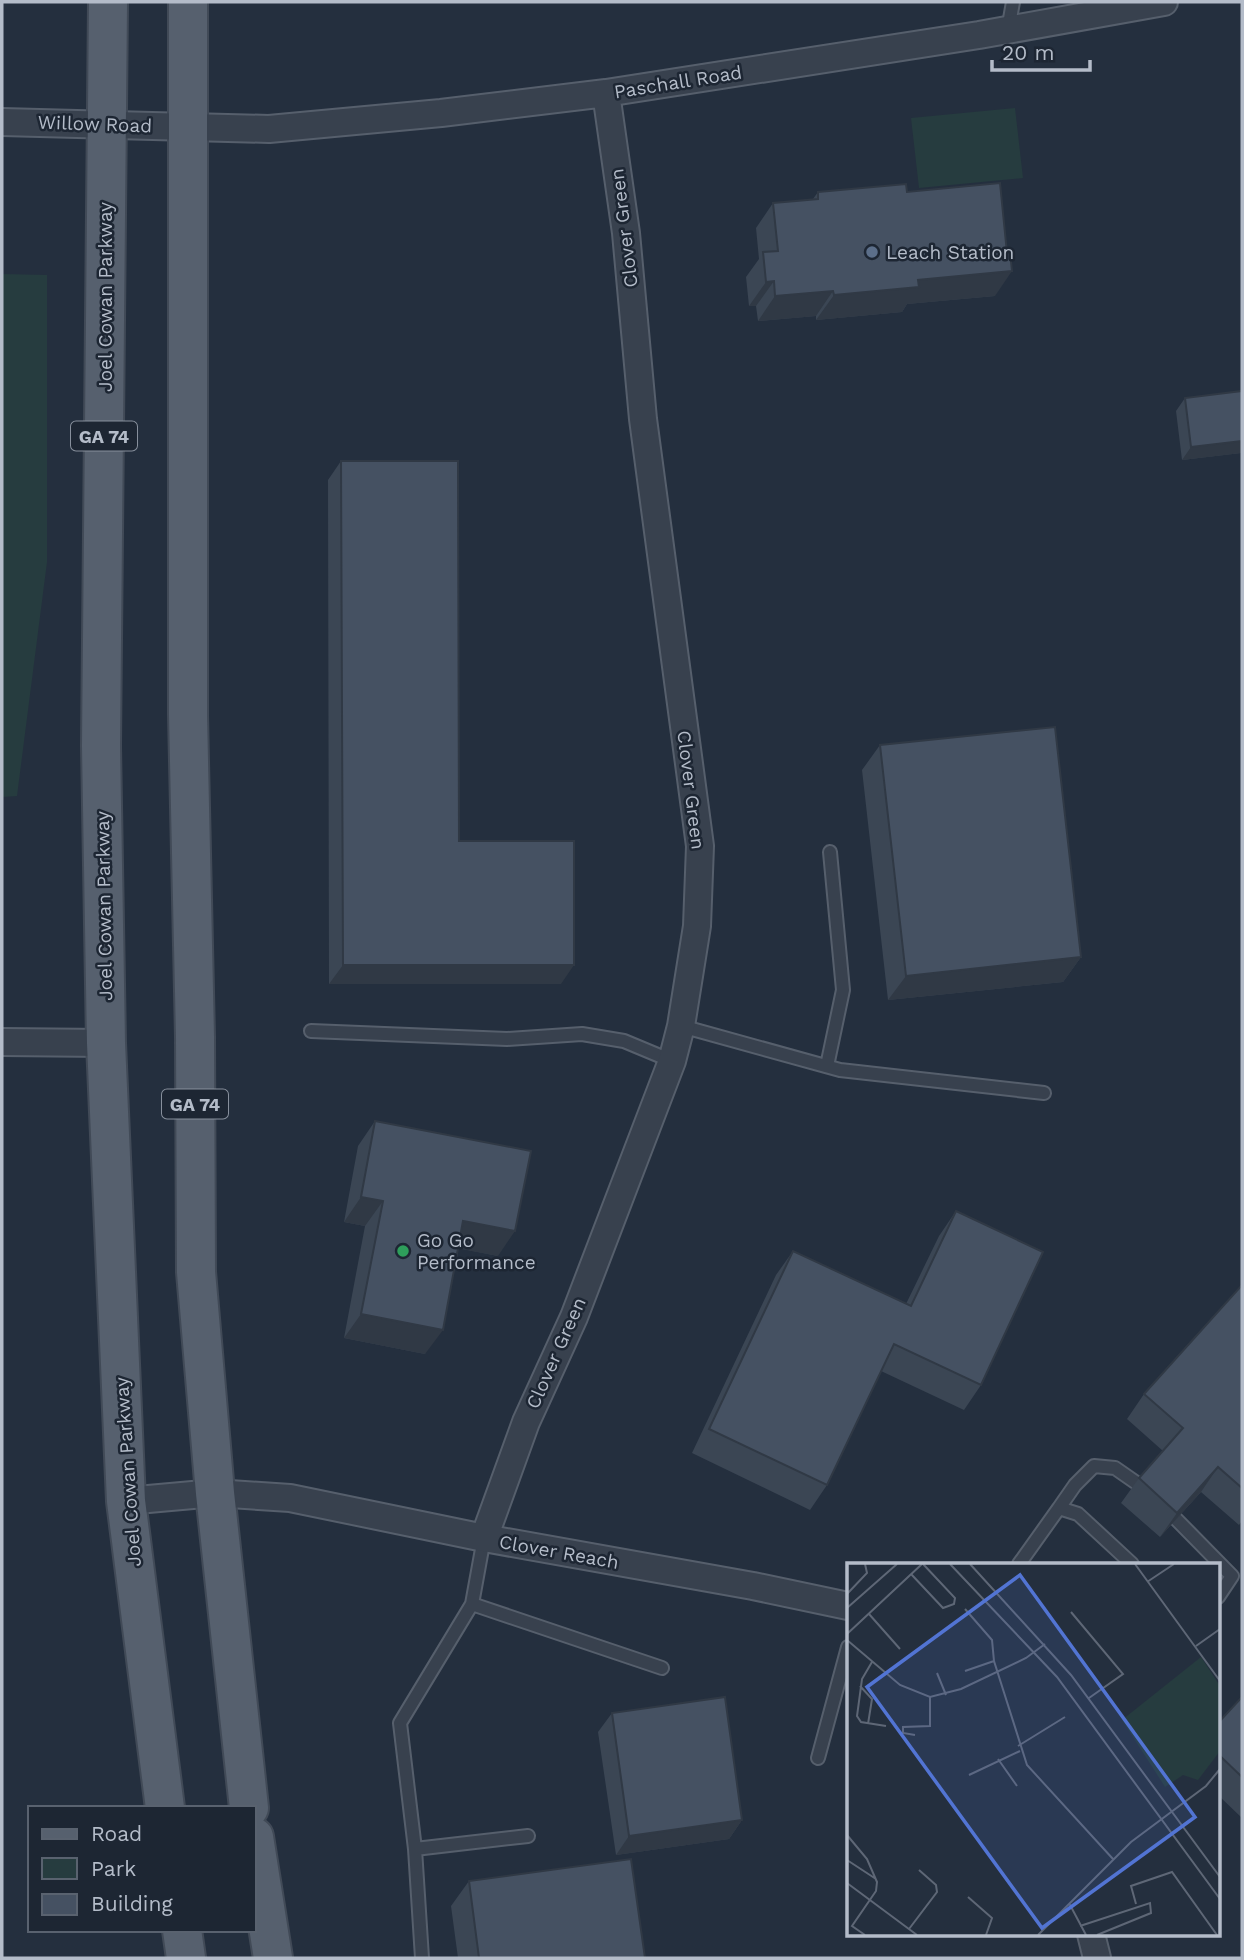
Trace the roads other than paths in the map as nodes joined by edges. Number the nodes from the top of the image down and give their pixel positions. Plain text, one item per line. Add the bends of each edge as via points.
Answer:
1 (108, 2) edge
2 (188, 2) edge
3 (1013, 2) edge
4 (1164, 2) edge
5 (1008, 30) junction
6 (606, 93) junction
7 (2, 122) edge
8 (106, 125) junction
9 (189, 127) junction
10 (830, 852) dead end
11 (681, 1026) junction
12 (311, 1031) dead end
13 (2, 1042) edge
14 (106, 1043) junction
15 (672, 1061) junction
16 (827, 1066) junction
17 (1044, 1093) dead end
18 (1138, 1484) dead end
19 (215, 1493) junction
20 (127, 1501) junction
21 (1059, 1508) junction
22 (1176, 1519) edge
23 (484, 1538) junction
24 (1020, 1563) edge
25 (1131, 1563) edge
26 (1219, 1563) edge
27 (1220, 1564) edge
28 (1220, 1594) edge
29 (472, 1604) junction
30 (847, 1606) edge
31 (847, 1654) edge
32 (662, 1668) dead end
33 (818, 1758) dead end
34 (165, 1806) edge
35 (249, 1806) edge
36 (528, 1836) dead end
37 (415, 1849) junction
38 (256, 1850) edge
39 (182, 1932) edge
40 (1092, 1936) edge
41 (186, 1958) edge
42 (273, 1958) edge
43 (422, 1958) edge
44 (1097, 1958) edge

1 - 8 main road, Joel Cowan Parkway / GA 74
2 - 9 main road, GA 74
3 - 5 lane
4 - 5 street, Paschall Road
5 - 6 street, Paschall Road
6 - 9 street, Paschall Road via 269,129
6 - 11 street, Clover Green via 626,233 643,419 700,846 697,926
7 - 8 street, Willow Road
8 - 9 street, Willow Road
8 - 14 main road, Joel Cowan Parkway / GA 74 via 102,746
9 - 19 main road, GA 74 via 188,715 196,1272
10 - 16 lane via 843,990
11 - 15 street, Clover Green
11 - 16 lane
12 - 15 lane via 507,1039 582,1034 624,1041
13 - 14 street
14 - 20 main road, Joel Cowan Parkway / GA 74
15 - 23 street, Clover Green
16 - 17 lane
18 - 21 lane via 1115,1468 1094,1466
19 - 20 street, Clover Reach
19 - 23 street, Clover Reach via 270,1496
19 - 35 main road, GA 74
20 - 34 main road, Joel Cowan Parkway / GA 74
21 - 24 lane
21 - 25 lane via 1078,1514
22 - 26 lane
23 - 29 lane
23 - 30 street, Clover Reach
27 - 28 lane via 1232,1576
29 - 32 lane
29 - 37 lane via 400,1723
31 - 33 lane
36 - 37 lane
37 - 43 lane
38 - 42 main road
39 - 41 main road
40 - 44 street

